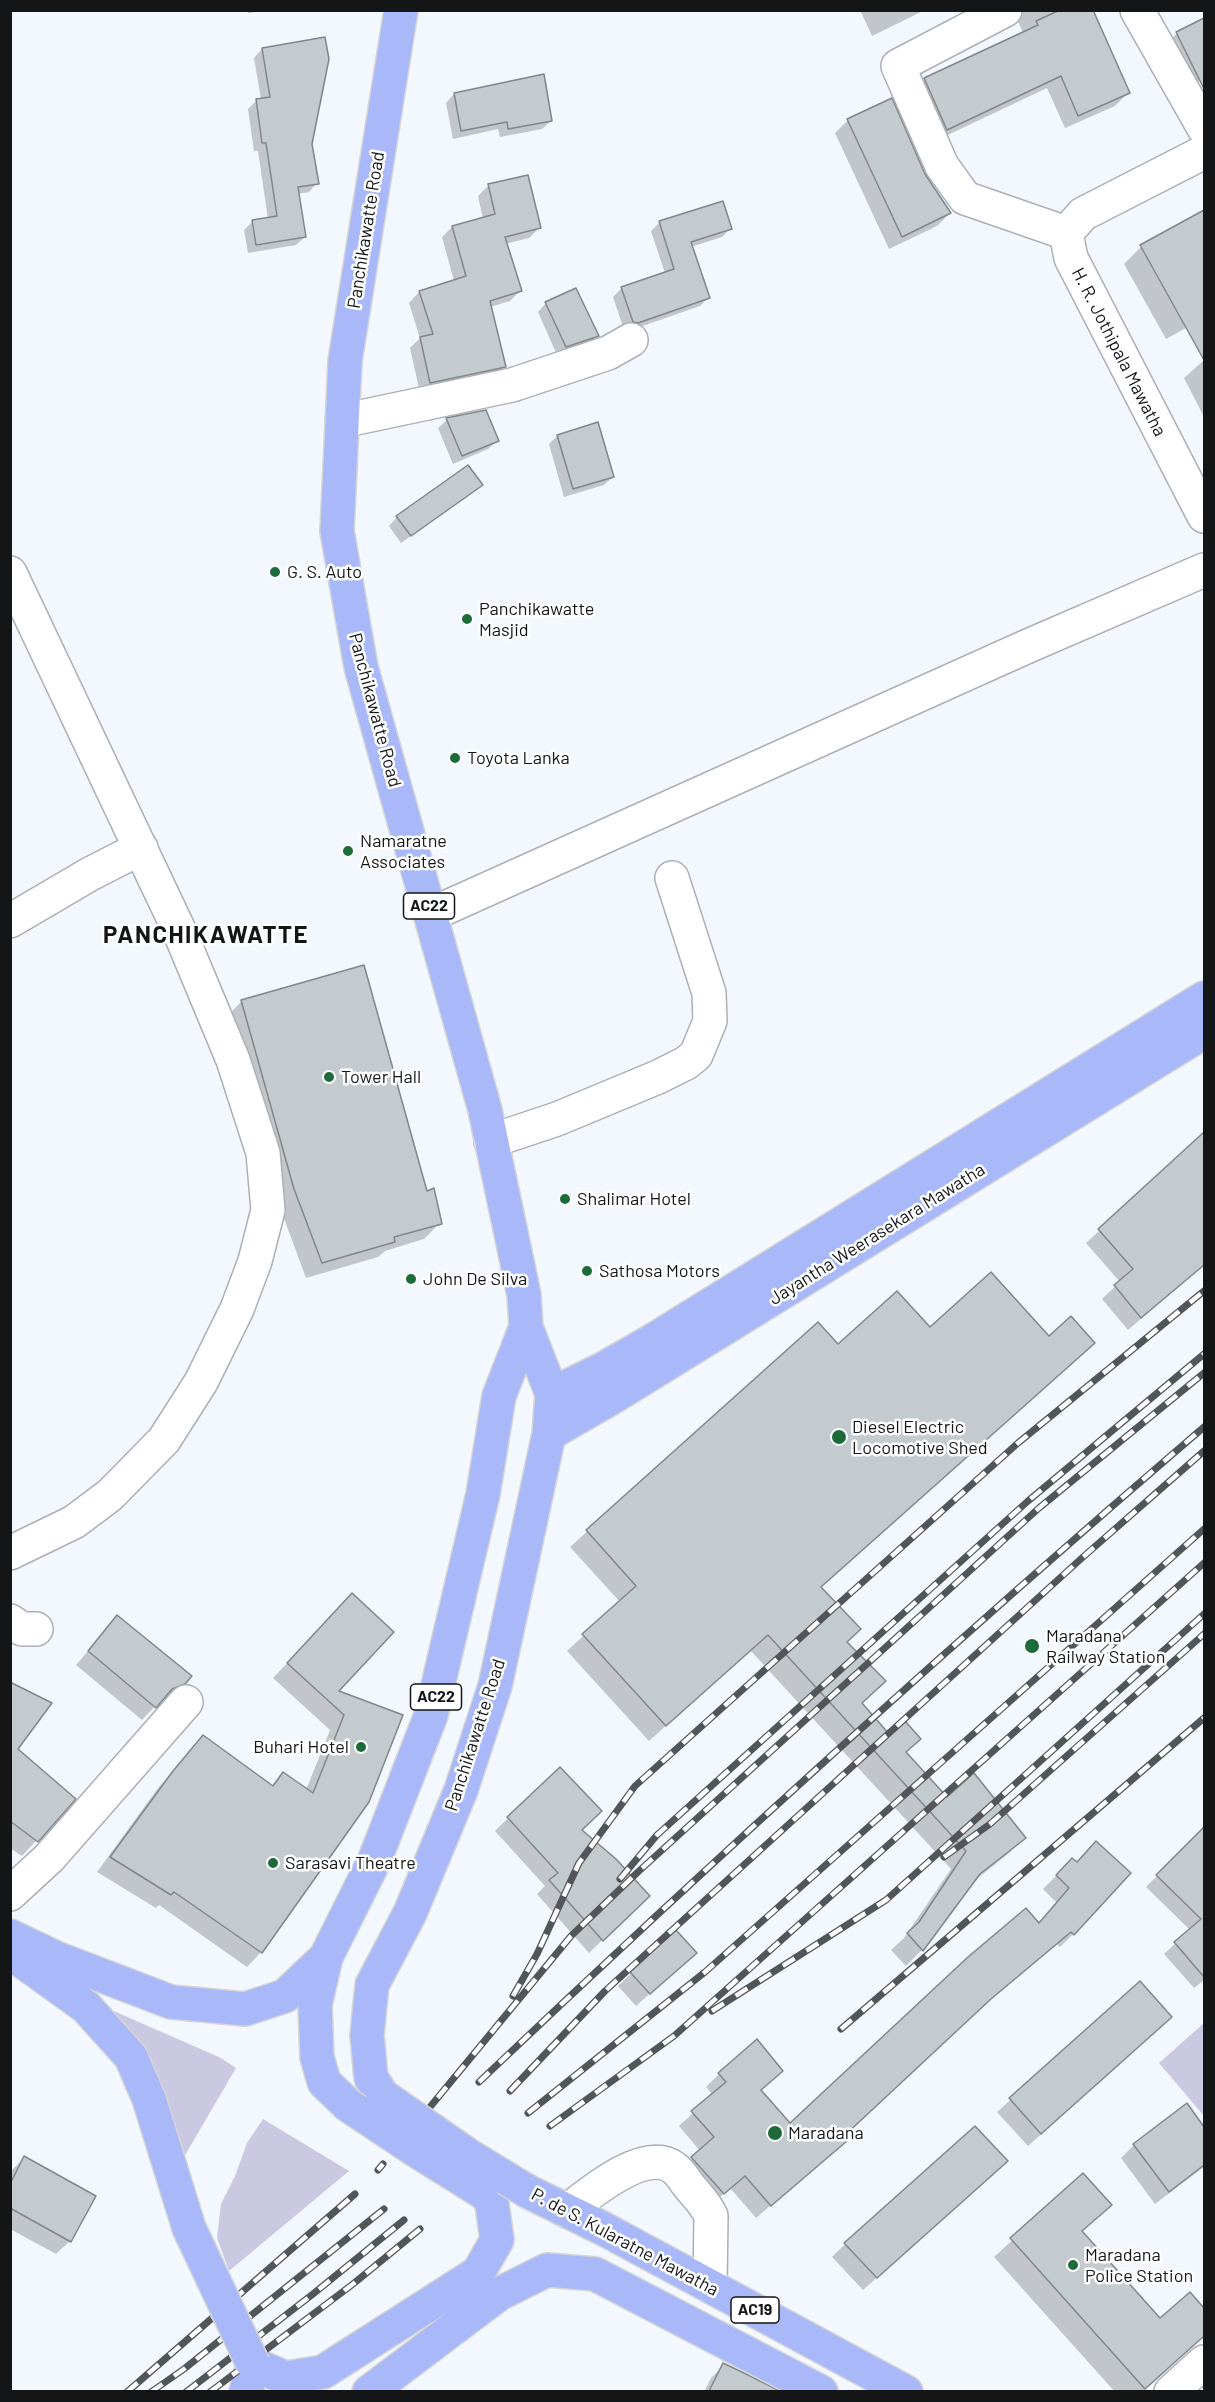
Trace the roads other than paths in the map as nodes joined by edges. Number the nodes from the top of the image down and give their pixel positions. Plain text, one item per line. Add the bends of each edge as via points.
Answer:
1 (401, 10) edge
2 (1005, 10) edge
3 (1137, 10) edge
4 (1204, 128) edge
5 (1204, 152) edge
6 (1066, 233) junction
7 (631, 340) dead end
8 (342, 421) junction
9 (1204, 516) edge
10 (1204, 570) edge
11 (10, 573) edge
12 (141, 848) junction
13 (672, 878) dead end
14 (432, 915) junction
15 (10, 921) edge
16 (1204, 998) edge
17 (1204, 1032) edge
18 (491, 1141) junction
19 (526, 1327) junction
20 (552, 1394) junction
21 (549, 1434) junction
22 (10, 1554) edge
23 (186, 1702) dead end
24 (10, 1894) edge
25 (10, 1936) edge
26 (10, 1952) edge
27 (326, 1957) junction
28 (383, 2096) joint
29 (567, 2211) junction
30 (489, 2283) junction
31 (710, 2286) junction
32 (1204, 2362) edge
33 (249, 2378) edge
34 (369, 2391) edge
35 (821, 2391) edge
36 (906, 2391) edge
37 (1171, 2391) edge

1 - 8 main road, Panchikawatte Road / AC22 via 345,361
2 - 6 street via 898,66 942,166 965,198
3 - 4 street
5 - 6 street via 1083,214
6 - 9 street, H. R. Jothipala Mawatha via 1071,258
7 - 8 street via 608,353 512,385
8 - 14 main road, Panchikawatte Road / AC22 via 337,531 359,656
10 - 14 street
11 - 12 street
12 - 15 street
12 - 22 street via 233,1060 262,1153 268,1210 237,1309 201,1382 164,1440 110,1495 74,1522
13 - 18 street via 709,993 710,1020 696,1055 648,1082
14 - 18 main road, Panchikawatte Road / AC22
16 - 20 main road, Jayantha Weerasekara Mawatha via 652,1341
17 - 21 main road, Jayantha Weerasekara Mawatha
18 - 19 main road, Panchikawatte Road / AC22 via 524,1295
19 - 20 main road, Panchikawatte Road / AC22
19 - 27 main road, Panchikawatte Road / AC22 via 499,1396 483,1494 431,1715 375,1858
20 - 21 main road, Panchikawatte Road / AC22
21 - 28 main road, Panchikawatte Road / AC22 via 495,1686 461,1790 410,1913 372,1985 367,2035 371,2078
23 - 24 street via 49,1858
25 - 27 main road, Panchikawatte Road / AC22 via 171,2002 245,2009 285,1996
26 - 33 main road, bridge via 86,2007 131,2057 149,2099 189,2228
27 - 30 main road, Panchikawatte Road / AC22, bridge via 315,2005 317,2057 324,2082 348,2105 481,2191 492,2204 497,2240
28 - 29 main road, P. de S. Kularatne Mawatha / AC19, bridge via 468,2155
29 - 31 main road, P. de S. Kularatne Mawatha / AC19
29 - 31 street via 628,2169 659,2164 673,2167 708,2207 711,2216
30 - 33 main road via 323,2372
30 - 34 main road
30 - 35 main road, AC19 via 547,2270 595,2274
31 - 36 main road, P. de S. Kularatne Mawatha / AC19
32 - 37 street

